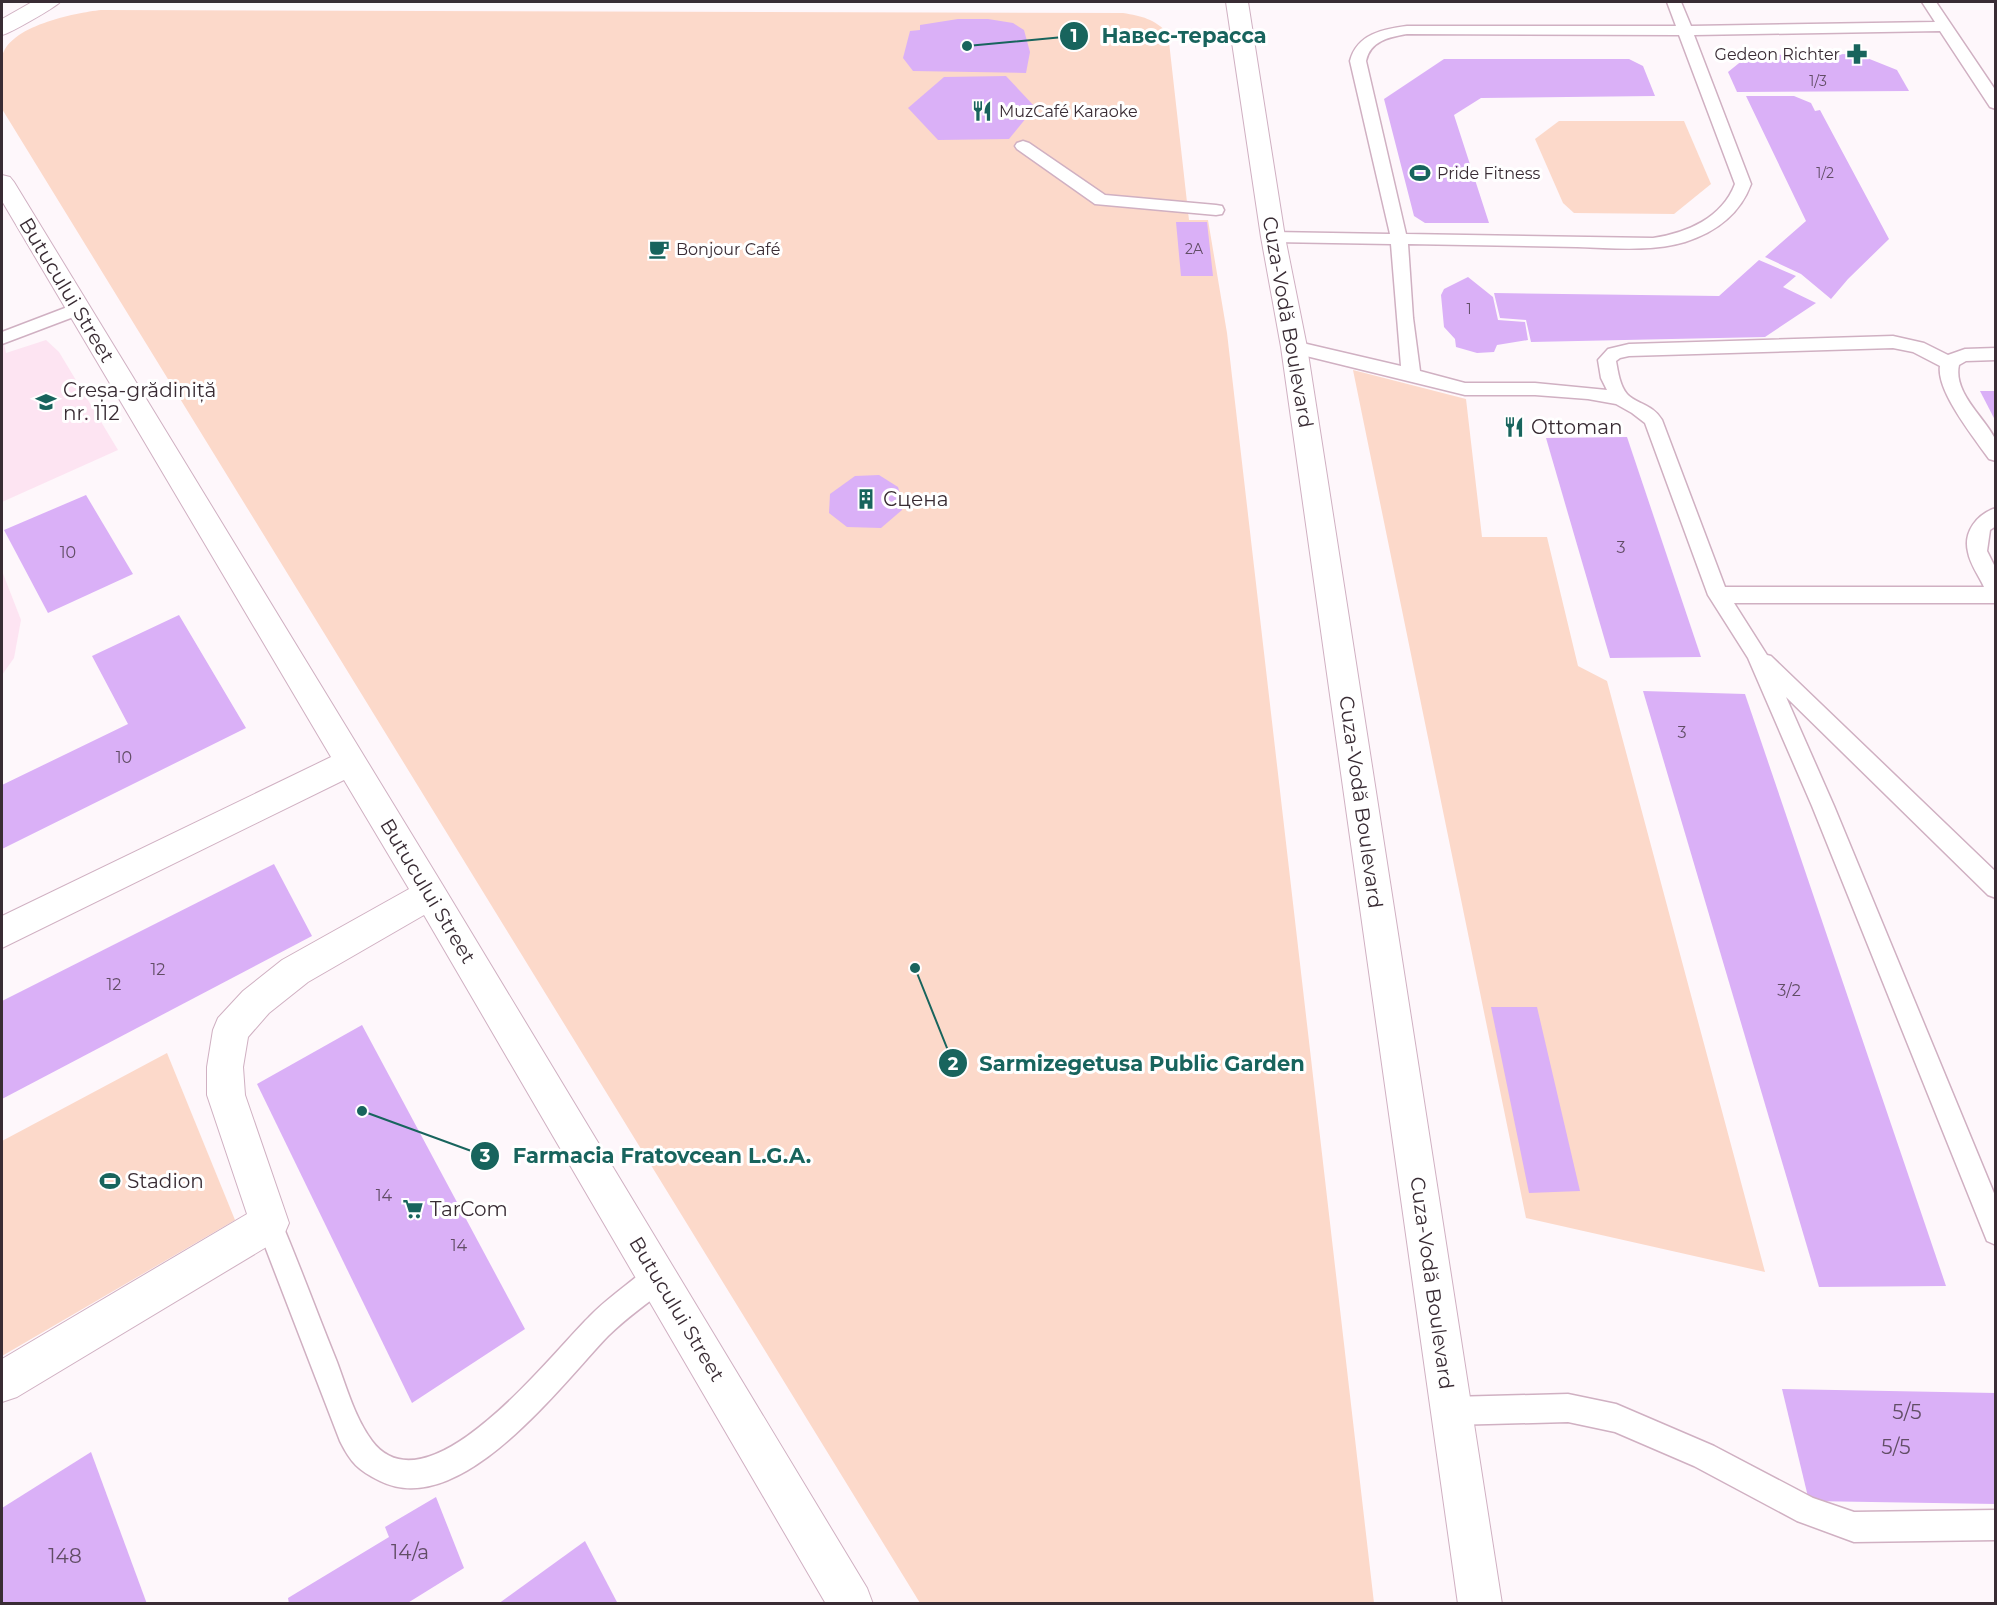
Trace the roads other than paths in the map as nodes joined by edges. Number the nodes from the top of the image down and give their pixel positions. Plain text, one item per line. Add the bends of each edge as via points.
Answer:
1 (49, 2) edge
2 (1237, 2) edge
3 (1674, 2) edge
4 (1929, 2) edge
5 (1944, 26) junction
6 (2, 29) edge
7 (1686, 31) junction
8 (1995, 104) edge
9 (1023, 146) dead end
10 (2, 185) edge
11 (1216, 210) dead end
12 (1273, 237) junction
13 (1399, 238) junction
14 (78, 309) junction
15 (2, 338) edge
16 (1294, 347) junction
17 (1995, 354) edge
18 (1950, 364) junction
19 (1411, 375) junction
20 (1620, 399) junction
21 (1995, 454) edge
22 (1995, 515) edge
23 (1995, 593) edge
24 (1718, 595) junction
25 (1757, 655) junction
26 (351, 762) junction
27 (1995, 888) edge
28 (430, 894) junction
29 (2, 933) edge
30 (269, 1223) junction
31 (1995, 1232) edge
32 (658, 1277) junction
33 (2, 1382) edge
34 (1451, 1411) junction
35 (1995, 1525) edge
36 (851, 1604) edge
37 (1480, 1604) edge

1 - 6 street
2 - 12 street, Cuza-Vodă Boulevard
3 - 7 lane
4 - 5 lane
5 - 7 lane
5 - 8 lane
7 - 13 lane via 1407,30 1364,44 1358,61
7 - 13 lane via 1743,184 1736,203 1699,231 1671,242 1653,243
9 - 11 lane via 1101,200
10 - 14 street, Butucului Street
12 - 13 lane
12 - 16 street, Cuza-Vodă Boulevard
13 - 19 lane
14 - 15 lane
14 - 26 street, Butucului Street
16 - 19 lane
16 - 34 street, Cuza-Vodă Boulevard
17 - 18 lane via 1970,354
18 - 20 lane via 1917,347 1893,342 1629,350 1614,353 1607,360
18 - 21 lane via 1948,372 1956,394
19 - 20 lane via 1465,389 1535,389
20 - 24 lane via 1653,420
22 - 23 lane via 1980,527 1977,551
23 - 24 lane
24 - 25 lane
25 - 27 lane
25 - 31 lane via 1823,806
26 - 28 street, Butucului Street
26 - 29 street
28 - 30 street via 295,971 256,1002 231,1030 225,1067 226,1095
28 - 32 street, Butucului Street
30 - 32 lane via 349,1429 370,1461 393,1475 421,1475 460,1459 494,1436 599,1326
30 - 33 street
32 - 36 street, Butucului Street
34 - 35 lane via 1568,1408 1616,1418 1704,1456 1807,1511 1854,1527
34 - 37 street, Cuza-Vodă Boulevard

